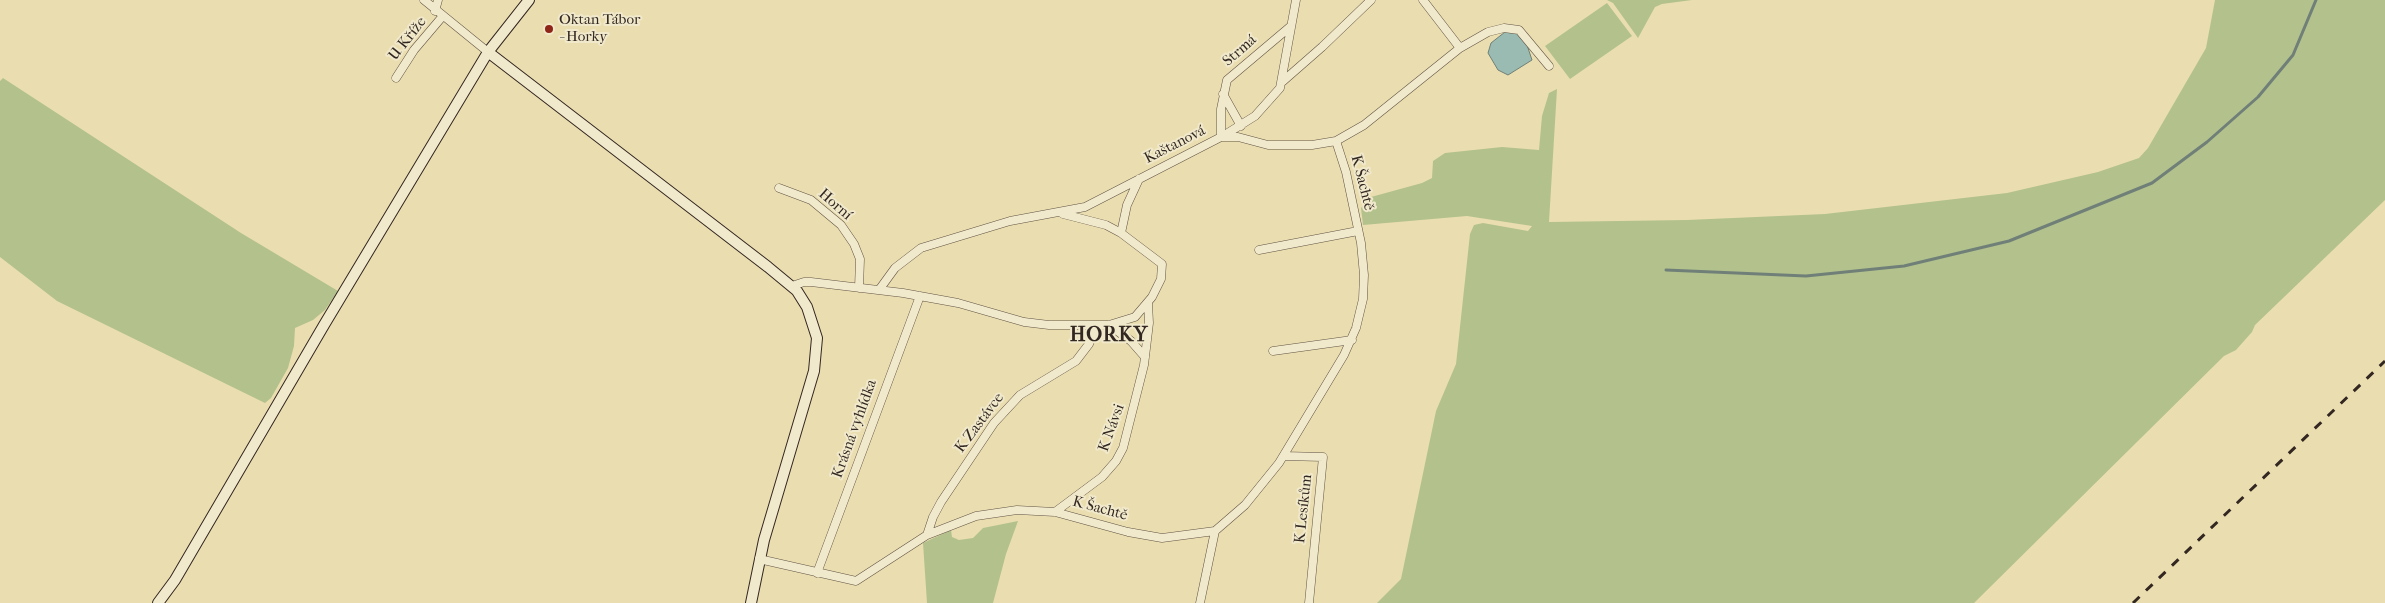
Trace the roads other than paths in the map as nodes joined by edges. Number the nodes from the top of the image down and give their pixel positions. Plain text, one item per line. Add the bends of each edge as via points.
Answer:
1 (424, 0) edge
2 (438, 0) edge
3 (528, 0) edge
4 (1296, 0) edge
5 (1371, 0) edge
6 (1423, 0) edge
7 (435, 11) junction
8 (442, 17) junction
9 (1292, 26) junction
10 (1460, 48) junction
11 (488, 52) junction
12 (1549, 66) dead end
13 (396, 78) dead end
14 (1282, 82) junction
15 (1223, 94) junction
16 (1241, 126) junction
17 (1221, 137) junction
18 (1336, 141) junction
19 (1140, 178) junction
20 (779, 188) dead end
21 (1058, 213) junction
22 (1358, 231) junction
23 (1121, 233) junction
24 (1259, 250) dead end
25 (792, 286) junction
26 (859, 288) junction
27 (878, 290) junction
28 (920, 296) junction
29 (1148, 304) junction
30 (1109, 325) junction
31 (1096, 326) junction
32 (1352, 340) junction
33 (1273, 351) dead end
34 (1145, 357) junction
35 (1284, 456) junction
36 (1055, 512) junction
37 (1215, 531) junction
38 (928, 535) junction
39 (759, 559) junction
40 (817, 573) junction
41 (158, 603) edge
42 (751, 603) edge
43 (1200, 603) edge
44 (1308, 603) edge

1 - 7 street
2 - 7 street
3 - 11 street
4 - 9 street
5 - 14 street
6 - 10 street
7 - 8 street
8 - 11 street
8 - 13 street, U Kříže
9 - 14 street
9 - 15 street, Strmá via 1232,74
10 - 12 street, Kaštanová via 1488,32 1515,28
10 - 18 street, Kaštanová via 1364,125
11 - 25 street
11 - 41 street via 175,580
14 - 16 street via 1276,95
15 - 16 street
15 - 17 street, Strmá
16 - 17 street
17 - 18 street, Kaštanová via 1238,137 1268,145 1312,145
17 - 19 street, Kaštanová
18 - 22 street, K Šachtě
19 - 21 street, Kaštanová via 1085,207
19 - 23 street via 1128,205
20 - 26 street, Horní via 811,200 841,225 860,259
21 - 23 street, K Návsi via 1100,223
21 - 27 street, Kaštanová via 1010,221 921,248 895,268
22 - 24 street, K Šachtě
22 - 32 street, K Šachtě via 1364,275 1363,299
23 - 29 street, K Návsi via 1162,264 1161,279
25 - 26 street, K Návsi via 811,282
25 - 39 street via 812,318 817,353
26 - 27 street, K Návsi
27 - 28 street, K Návsi
28 - 31 street, K Návsi via 1024,322
28 - 40 street, Krásná vyhlídka
29 - 30 street, K Návsi via 1135,317
29 - 34 street, K Návsi
30 - 31 street, K Návsi
30 - 34 street via 1131,341
31 - 38 street, K Zastávce via 1089,344 1076,361 1020,395 1000,416 956,477 933,516
32 - 33 street
32 - 35 street, K Šachtě
34 - 36 street, K Návsi via 1120,455 1102,477
35 - 37 street, K Šachtě via 1254,495
35 - 44 street, K Lesíkům via 1323,457
36 - 37 street, K Šachtě via 1162,538
36 - 38 street, K Šachtě via 994,512
37 - 43 street
38 - 40 street, K Šachtě via 856,580
39 - 40 street, K Šachtě
39 - 42 street

